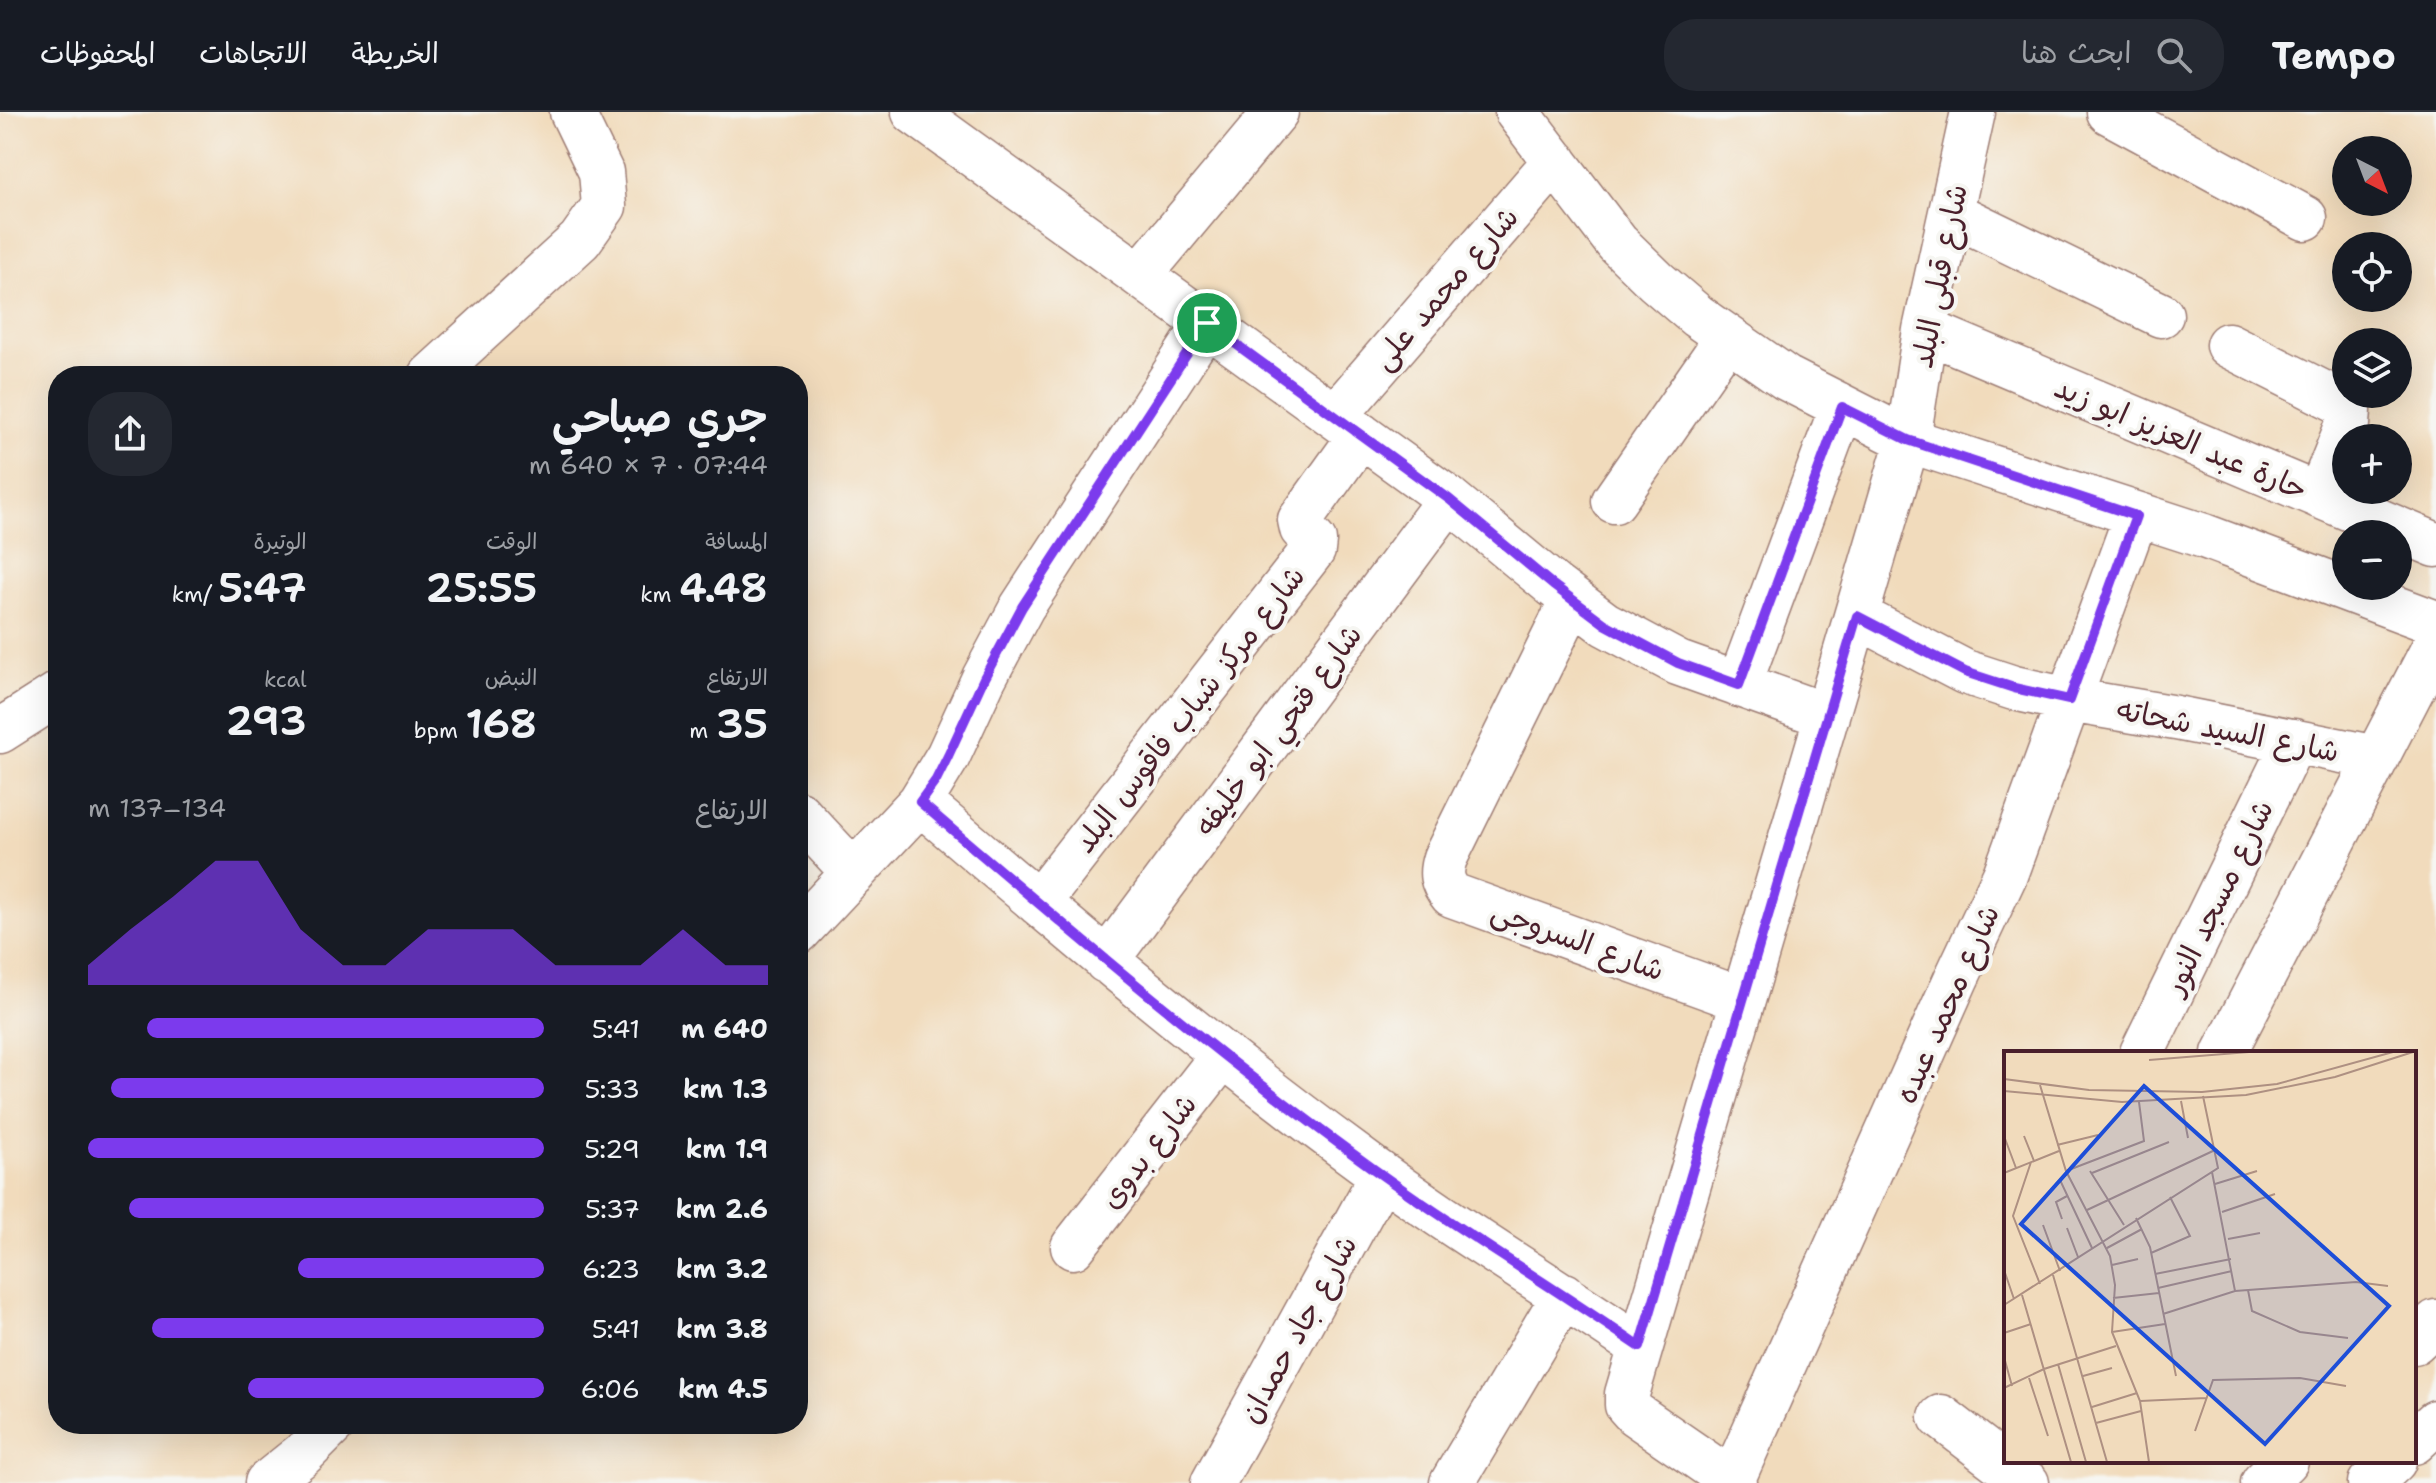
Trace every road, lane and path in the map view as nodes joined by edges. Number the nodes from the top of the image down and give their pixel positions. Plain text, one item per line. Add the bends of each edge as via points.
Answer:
1 (572, 112) edge
2 (914, 112) edge
3 (1276, 112) edge
4 (1517, 112) edge
5 (1973, 112) edge
6 (2109, 112) edge
7 (1555, 161) junction
8 (1951, 213) junction
9 (2305, 218) dead end
10 (1140, 275) junction
11 (2161, 315) dead end
12 (1207, 323) junction
13 (1925, 330) junction
14 (1727, 338) junction
15 (2228, 345) dead end
16 (442, 366) edge
17 (1842, 407) junction
18 (1348, 426) junction
19 (1908, 440) junction
20 (2319, 496) junction
21 (1449, 499) junction
22 (1614, 501) dead end
23 (2136, 516) junction
24 (2436, 545) edge
25 (1572, 601) junction
26 (1857, 616) junction
27 (2433, 618) edge
28 (1739, 685) junction
29 (48, 700) edge
30 (2069, 700) junction
31 (1827, 716) junction
32 (0, 731) edge
33 (2294, 741) junction
34 (2377, 758) junction
35 (920, 802) junction
36 (808, 824) edge
37 (854, 873) junction
38 (1038, 903) junction
39 (808, 921) edge
40 (1106, 961) junction
41 (1743, 1000) junction
42 (2143, 1051) edge
43 (2225, 1051) edge
44 (1223, 1055) junction
45 (1382, 1175) junction
46 (1073, 1247) dead end
47 (1564, 1295) junction
48 (2436, 1322) edge
49 (2416, 1340) edge
50 (1640, 1347) junction
51 (1941, 1417) dead end
52 (2436, 1422) edge
53 (323, 1434) edge
54 (2416, 1440) edge
55 (2284, 1463) edge
56 (2392, 1463) edge
57 (1734, 1482) edge
58 (267, 1483) edge
59 (1213, 1483) edge
60 (1452, 1483) edge
61 (2027, 1483) edge
62 (2263, 1483) edge
63 (2370, 1483) edge

1 - 16 street via 601,172 604,206 580,240
2 - 10 street
3 - 10 street
4 - 7 street
5 - 8 street, شارع قبلى البلد
6 - 9 street
7 - 14 street via 1617,243
7 - 18 street, شارع محمد على
8 - 11 street
8 - 13 street, شارع قبلى البلد
10 - 12 street
12 - 18 street
12 - 35 street via 1022,607
13 - 19 street, شارع قبلى البلد
13 - 20 street, حارة عبد العزيز ابو زيد
14 - 17 street
14 - 22 street
15 - 20 street via 2349,410
17 - 19 street
17 - 28 street
18 - 21 street
18 - 38 street, شارع مركز شباب فاقوس البلد via 1300,520 1314,541 1313,550
19 - 23 street
19 - 26 street, شارع قبلى البلد
20 - 24 street, حارة عبد العزيز ابو زيد
21 - 25 street
21 - 40 street, شارع فتحي ابو خليفه
23 - 27 street
23 - 30 street, شارع محمد عبده
25 - 28 street via 1640,645
25 - 41 street, شارع السروجى via 1445,858 1443,884 1452,895
26 - 30 street, شارع السيد شحاته via 1965,672
26 - 31 street, شارع قبلى البلد
27 - 34 street
28 - 31 street
29 - 32 street
30 - 33 street, شارع السيد شحاته
30 - 57 street, شارع محمد عبده via 2005,875
31 - 41 street, شارع قبلى البلد
33 - 34 street, شارع السيد شحاته
33 - 42 street, شارع مسجد النور
34 - 43 street
35 - 37 street
35 - 38 street
36 - 37 street
37 - 39 street
38 - 40 street
40 - 44 street
41 - 50 street, شارع قبلى البلد
44 - 45 street
44 - 46 street, شارع بدوى
45 - 47 street
45 - 59 street, شارع جاد حمدان
47 - 50 street
47 - 60 street
48 - 49 street
50 - 57 street, شارع قبلى البلد via 1627,1394 1630,1410
51 - 61 street
52 - 54 street
53 - 58 street
55 - 62 street
56 - 63 street

